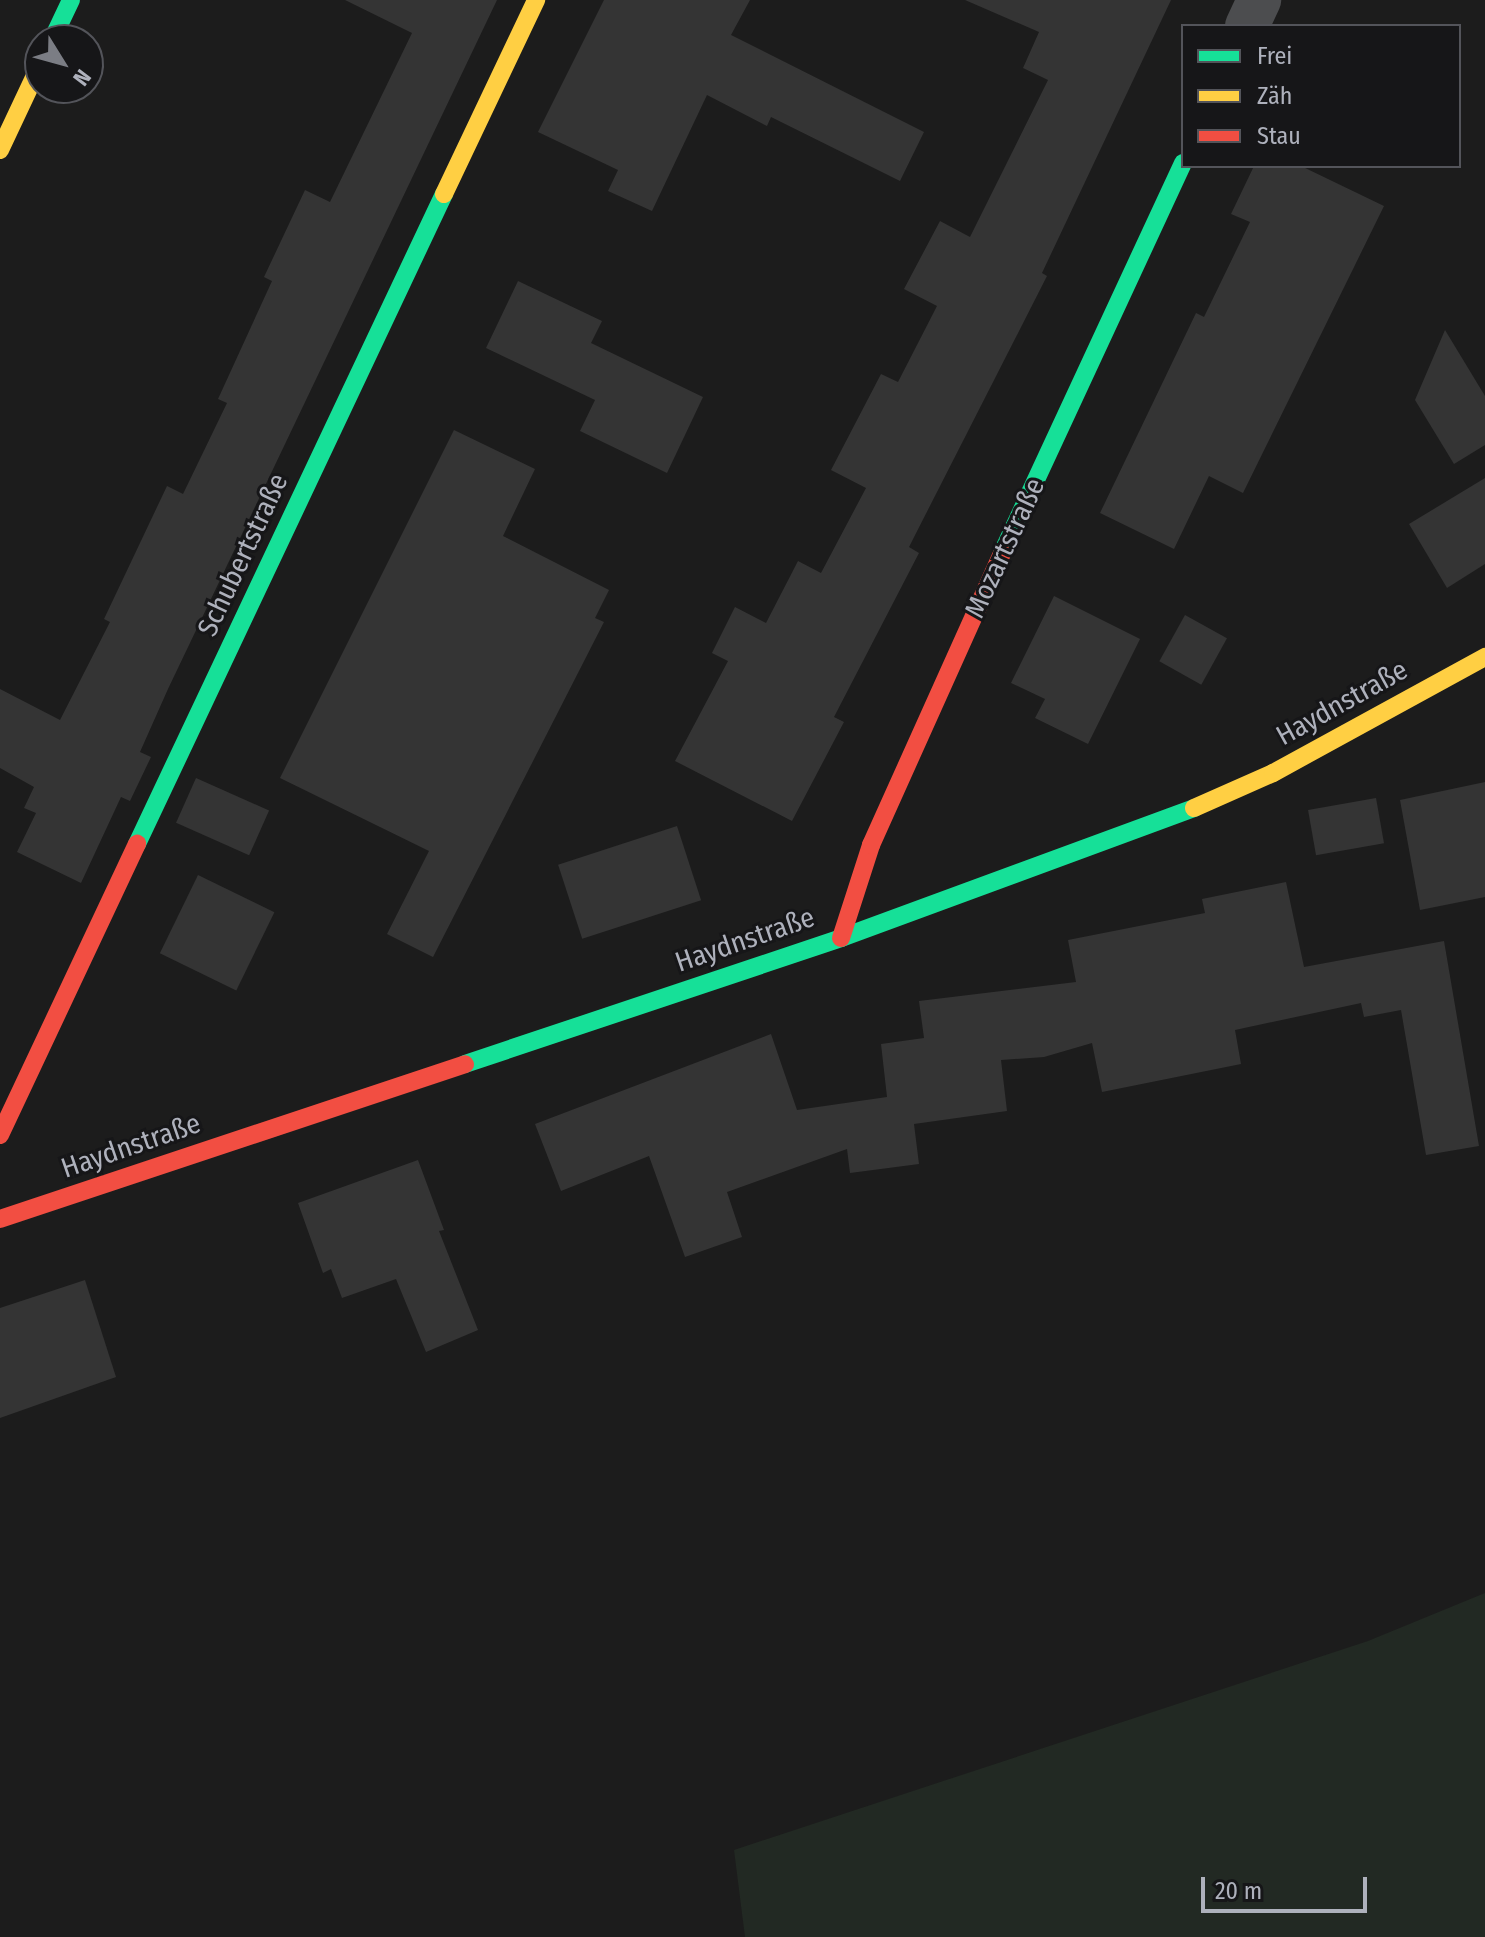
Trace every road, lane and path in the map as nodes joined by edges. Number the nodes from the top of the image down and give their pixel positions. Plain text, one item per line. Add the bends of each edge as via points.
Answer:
1 (71, 0) edge
2 (536, 0) edge
3 (1259, 0) edge
4 (60, 24) edge
5 (1248, 24) edge
6 (24, 99) edge
7 (0, 150) edge
8 (1181, 167) edge
9 (1485, 657) edge
10 (841, 938) junction
11 (0, 1135) edge
12 (0, 1219) edge

1 - 4 street
2 - 11 street, Schubertstraße
3 - 5 street
6 - 7 street
8 - 10 street, Mozartstraße via 923,724 871,845
9 - 10 street, Haydnstraße via 1273,773 1145,830
10 - 12 street, Haydnstraße

